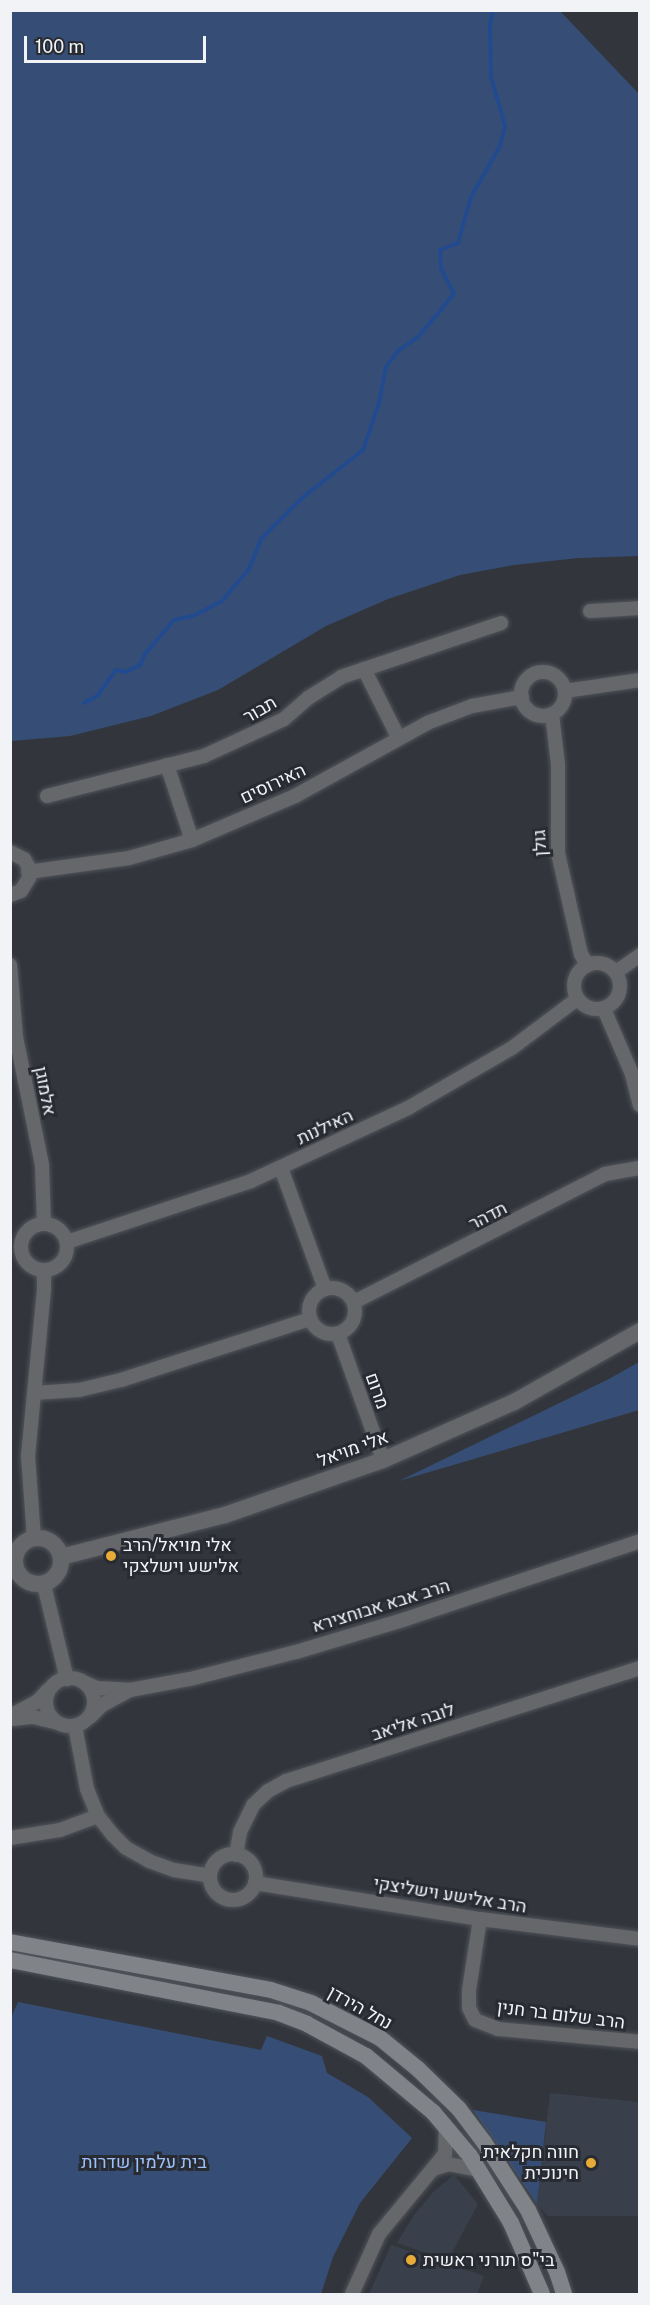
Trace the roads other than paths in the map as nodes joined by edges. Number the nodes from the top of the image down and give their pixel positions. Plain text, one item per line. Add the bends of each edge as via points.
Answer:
1 (639, 608) edge
2 (590, 611) dead end
3 (501, 622) dead end
4 (364, 669) junction
5 (639, 680) edge
6 (565, 691) junction
7 (522, 697) junction
8 (552, 714) junction
9 (398, 736) junction
10 (167, 765) junction
11 (47, 796) dead end
12 (192, 840) junction
13 (10, 852) edge
14 (28, 872) junction
15 (10, 895) edge
16 (639, 955) edge
17 (10, 964) edge
18 (587, 965) junction
19 (616, 972) junction
20 (577, 999) junction
21 (604, 1009) junction
22 (639, 1105) edge
23 (281, 1168) junction
24 (639, 1168) edge
25 (44, 1224) junction
26 (67, 1242) junction
27 (16, 1254) edge
28 (44, 1270) junction
29 (325, 1289) junction
30 (354, 1302) junction
31 (310, 1319) junction
32 (639, 1331) edge
33 (338, 1334) junction
34 (34, 1393) junction
35 (383, 1460) junction
36 (34, 1538) junction
37 (639, 1541) edge
38 (61, 1557) junction
39 (12, 1565) edge
40 (44, 1585) junction
41 (639, 1668) edge
42 (68, 1679) junction
43 (83, 1682) junction
44 (49, 1689) junction
45 (130, 1690) junction
46 (10, 1717) edge
47 (88, 1718) junction
48 (55, 1722) junction
49 (75, 1726) junction
50 (98, 1816) junction
51 (10, 1838) edge
52 (236, 1855) junction
53 (210, 1876) junction
54 (255, 1883) junction
55 (480, 1918) junction
56 (639, 1939) edge
57 (10, 1942) edge
58 (10, 1960) edge
59 (639, 2042) edge
60 (446, 2128) junction
61 (433, 2169) junction
62 (479, 2170) junction
63 (352, 2295) edge
64 (542, 2295) edge
65 (564, 2295) edge

1 - 2 street
3 - 4 street, תבור
4 - 9 street
4 - 10 street, תבור via 341,677 308,698 284,720 244,740
5 - 6 street
6 - 7 street via 553,674 538,673 525,681
6 - 8 street via 564,702
7 - 8 street via 538,716
7 - 9 street, האירוסים via 472,706
8 - 18 street, גולן via 558,764 558,853 581,954
9 - 12 street, האירוסים via 295,796
10 - 11 street, תבור
10 - 12 street
12 - 14 street, האירוסים via 129,858
13 - 14 street via 24,859
14 - 15 street via 26,885
16 - 19 street
17 - 25 street, אלמוגן via 16,1036 42,1165
18 - 19 street via 603,963
18 - 20 street via 574,980
19 - 21 street via 618,996
20 - 21 street via 586,1007
20 - 23 street, האילנות via 512,1048 408,1108
21 - 22 street via 632,1074
23 - 26 street, האילנות
23 - 29 street
24 - 30 street, תדהר via 605,1174
25 - 26 street via 61,1231
25 - 27 street via 25,1233
26 - 28 street via 60,1264
27 - 28 street via 27,1264
28 - 34 street
29 - 30 street via 344,1291
29 - 31 street via 313,1297
30 - 33 street via 352,1323
31 - 33 street via 320,1331
31 - 34 street via 121,1380 79,1390
32 - 35 street, אלי מויאל via 514,1402
33 - 35 street, מרום
34 - 36 street via 28,1456
35 - 38 street, אלי מויאל via 225,1515
36 - 38 street via 53,1544
36 - 39 street via 17,1550
37 - 45 street, הרב אבא אבוחצירא via 296,1652
38 - 40 street via 56,1575
39 - 40 street via 25,1581
40 - 42 street
41 - 52 street, לובה אליאב via 286,1781 253,1805 240,1832
42 - 43 street
42 - 44 street
43 - 45 street, הרב אבא אבוחצירא via 97,1688
43 - 47 street via 93,1695 93,1711
44 - 46 street via 38,1701
44 - 48 street via 46,1708
45 - 47 street, הרב אבא אבוחצירא via 102,1705
46 - 48 street
47 - 49 street
48 - 49 street
49 - 50 street via 87,1789
50 - 51 street via 60,1830
50 - 53 street via 126,1848 149,1861
52 - 53 street via 221,1858
52 - 54 street via 254,1868
53 - 54 street via 215,1891 227,1899 243,1898
54 - 55 street, הרב אלישע וישליצקי
55 - 56 street, הרב אלישע וישליצקי
55 - 59 street, הרב שלום בר חנין via 469,1990 469,2008 475,2020 498,2029
57 - 65 main road, נחל הירדן via 271,1990 311,2003 380,2038 455,2106 484,2142 528,2210
58 - 60 main road via 279,2013 366,2056 411,2091
60 - 61 street via 445,2154
60 - 62 main road
61 - 62 street via 448,2164
61 - 63 street via 379,2234
62 - 64 main road via 511,2223

